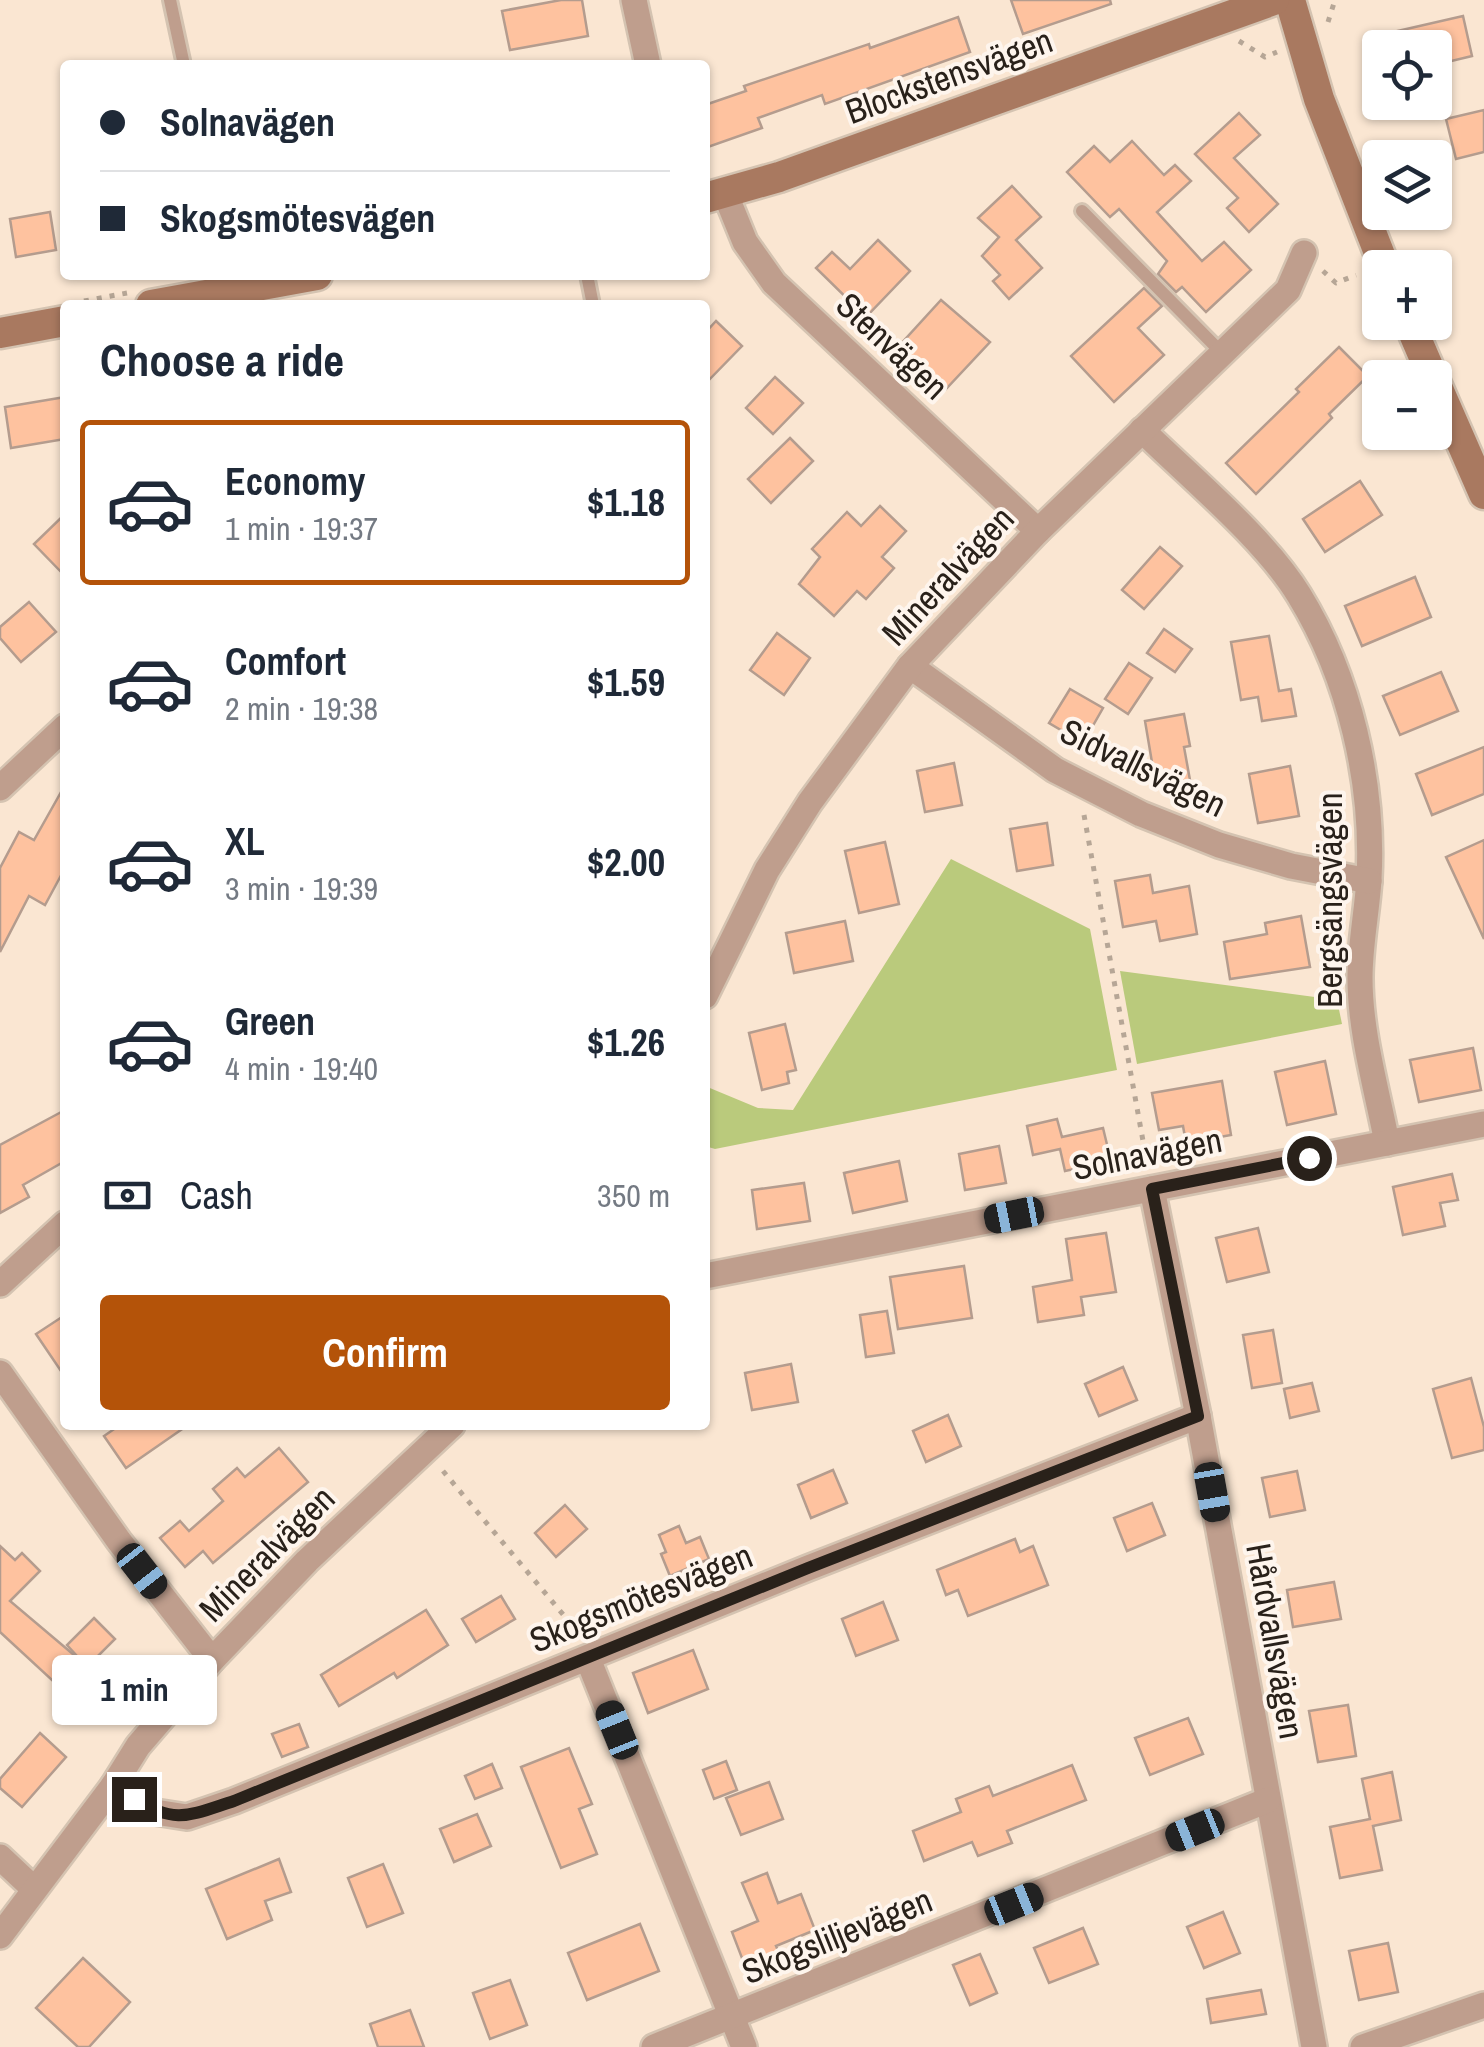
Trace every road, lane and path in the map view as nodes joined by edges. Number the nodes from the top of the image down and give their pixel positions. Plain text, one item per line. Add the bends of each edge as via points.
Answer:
1 (170, 0) edge
2 (634, 0) edge
3 (1274, 0) edge
4 (1290, 0) edge
5 (1231, 15) junction
6 (1303, 43) junction
7 (183, 60) edge
8 (647, 60) edge
9 (715, 195) edge
10 (1082, 210) dead end
11 (1378, 250) edge
12 (1304, 253) joint
13 (1362, 274) edge
14 (287, 280) edge
15 (214, 292) edge
16 (141, 299) edge
17 (60, 315) edge
18 (0, 333) edge
19 (1222, 353) junction
20 (1452, 421) edge
21 (1142, 430) junction
22 (1484, 494) edge
23 (1038, 530) junction
24 (910, 666) junction
25 (60, 732) edge
26 (1079, 782) junction
27 (0, 788) edge
28 (1369, 881) junction
29 (710, 986) edge
30 (1484, 1124) edge
31 (1387, 1143) junction
32 (1152, 1189) junction
33 (60, 1229) edge
34 (710, 1275) edge
35 (0, 1284) edge
36 (0, 1374) edge
37 (1198, 1416) junction
38 (447, 1430) edge
39 (425, 1450) junction
40 (588, 1659) junction
41 (212, 1660) junction
42 (112, 1786) junction
43 (1268, 1800) junction
44 (0, 1857) edge
45 (32, 1888) junction
46 (0, 1936) edge
47 (1484, 2005) edge
48 (732, 2016) junction
49 (654, 2047) edge
50 (744, 2047) edge
51 (1314, 2047) edge
52 (1363, 2047) edge

1 - 7 lane
2 - 8 street
3 - 5 street, Blockstensvägen
4 - 6 street
5 - 6 path via 1240,44 1264,57
5 - 9 street, Blockstensvägen
6 - 11 street
9 - 23 street, Stenvägen via 774,283
10 - 19 lane
12 - 13 path via 1336,283
12 - 19 street, Mineralvägen via 1288,290
14 - 15 street
15 - 16 street
17 - 18 street
19 - 21 street, Mineralvägen
20 - 22 street
21 - 23 street, Mineralvägen
21 - 28 street, Bergsängsvägen via 1252,537 1298,593 1337,679 1366,778
23 - 24 street, Mineralvägen
24 - 26 street, Sidvallsvägen
24 - 29 street, Mineralvägen via 810,802
25 - 27 street
26 - 28 street, Sidvallsvägen via 1219,845
26 - 32 path
28 - 31 street, Bergsängsvägen via 1360,978
30 - 31 street, Solnavägen
31 - 32 street, Solnavägen
32 - 34 street, Solnavägen
32 - 37 street, Hårdvallsvägen
33 - 35 street
36 - 41 street
37 - 40 street, Skogsmötesvägen
37 - 43 street, Hårdvallsvägen
38 - 39 street, Mineralvägen
39 - 40 path via 566,1618
39 - 41 street, Mineralvägen
40 - 42 street, Skogsmötesvägen via 187,1817 155,1812
40 - 48 street
41 - 42 street, Mineralvägen
42 - 45 street, Mineralvägen
43 - 48 street, Skogsliljevägen
43 - 51 street, Hårdvallsvägen
44 - 45 street
45 - 46 street, Mineralvägen
47 - 52 street
48 - 49 street, Skogsliljevägen
48 - 50 street

